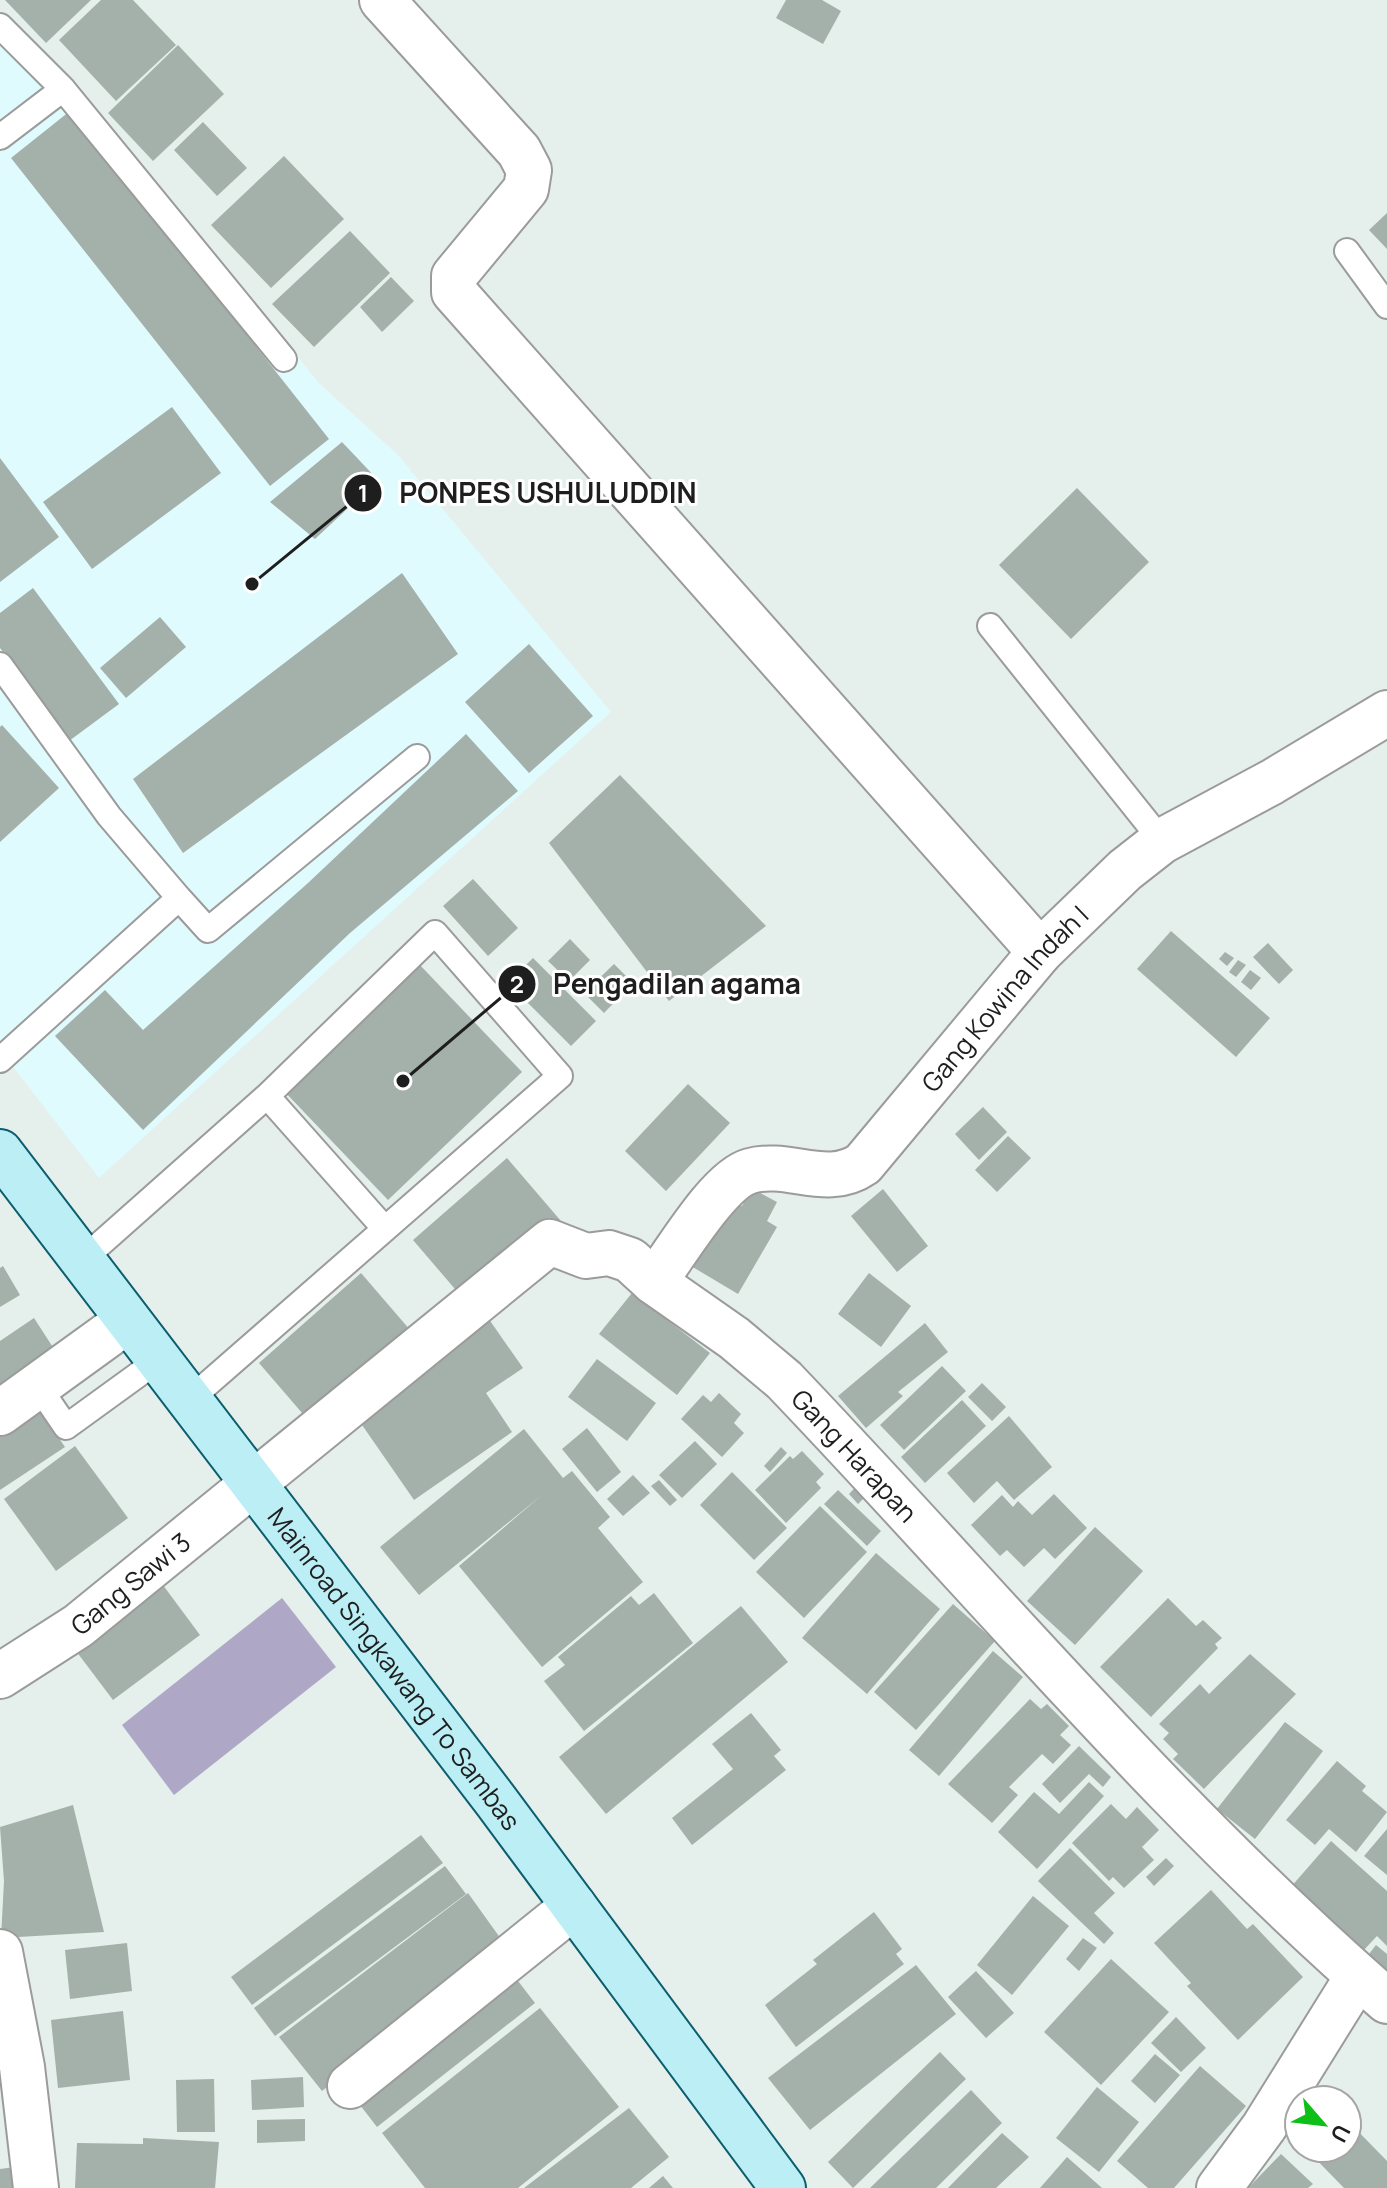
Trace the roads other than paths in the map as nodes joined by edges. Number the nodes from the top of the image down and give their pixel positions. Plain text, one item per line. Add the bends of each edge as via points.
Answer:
1 (382, 0) edge
2 (0, 26) edge
3 (63, 89) junction
4 (0, 137) edge
5 (1347, 251) dead end
6 (1387, 306) edge
7 (284, 359) dead end
8 (990, 626) dead end
9 (0, 665) edge
10 (1387, 713) edge
11 (417, 757) dead end
12 (1162, 841) junction
13 (179, 898) junction
14 (1040, 952) junction
15 (0, 1060) edge
16 (267, 1096) junction
17 (0, 1152) edge
18 (385, 1229) junction
19 (81, 1261) junction
20 (654, 1282) junction
21 (127, 1321) junction
22 (157, 1361) junction
23 (38, 1386) junction
24 (188, 1401) junction
25 (0, 1413) edge
26 (255, 1483) junction
27 (0, 1676) edge
28 (574, 1906) junction
29 (0, 1952) edge
30 (1373, 1988) edge
31 (350, 2086) dead end
32 (36, 2188) edge
33 (783, 2188) edge
34 (1219, 2188) edge

1 - 14 street via 519,151 529,170 526,189 454,276 454,292
2 - 3 lane
3 - 4 lane
3 - 7 lane
5 - 6 lane
8 - 12 lane
9 - 13 lane via 109,816
10 - 12 street, Gang Kowina Indah I
11 - 13 lane via 208,930
12 - 14 street, Gang Kowina Indah I
13 - 15 lane
14 - 20 street, Gang Kowina Indah I via 863,1164 833,1177 747,1171 725,1186
16 - 18 lane
16 - 18 lane via 435,933 560,1076
16 - 19 lane
17 - 19 street, Mainroad Singkawang To Sambas
18 - 24 lane
19 - 21 street, Mainroad Singkawang To Sambas
20 - 26 street, Gang Harapan via 630,1260 609,1253 586,1256 550,1242
20 - 30 street, Gang Harapan via 784,1380 1069,1688
21 - 22 street, Mainroad Singkawang To Sambas
21 - 23 street
22 - 23 lane via 66,1427
22 - 24 street, Mainroad Singkawang To Sambas
23 - 25 street
24 - 26 street, Mainroad Singkawang To Sambas
26 - 27 street, Gang Sawi 3 via 78,1626
26 - 28 street, Mainroad Singkawang To Sambas
28 - 31 street
28 - 33 street, Mainroad Singkawang To Sambas
29 - 32 street via 22,2067
30 - 34 street

